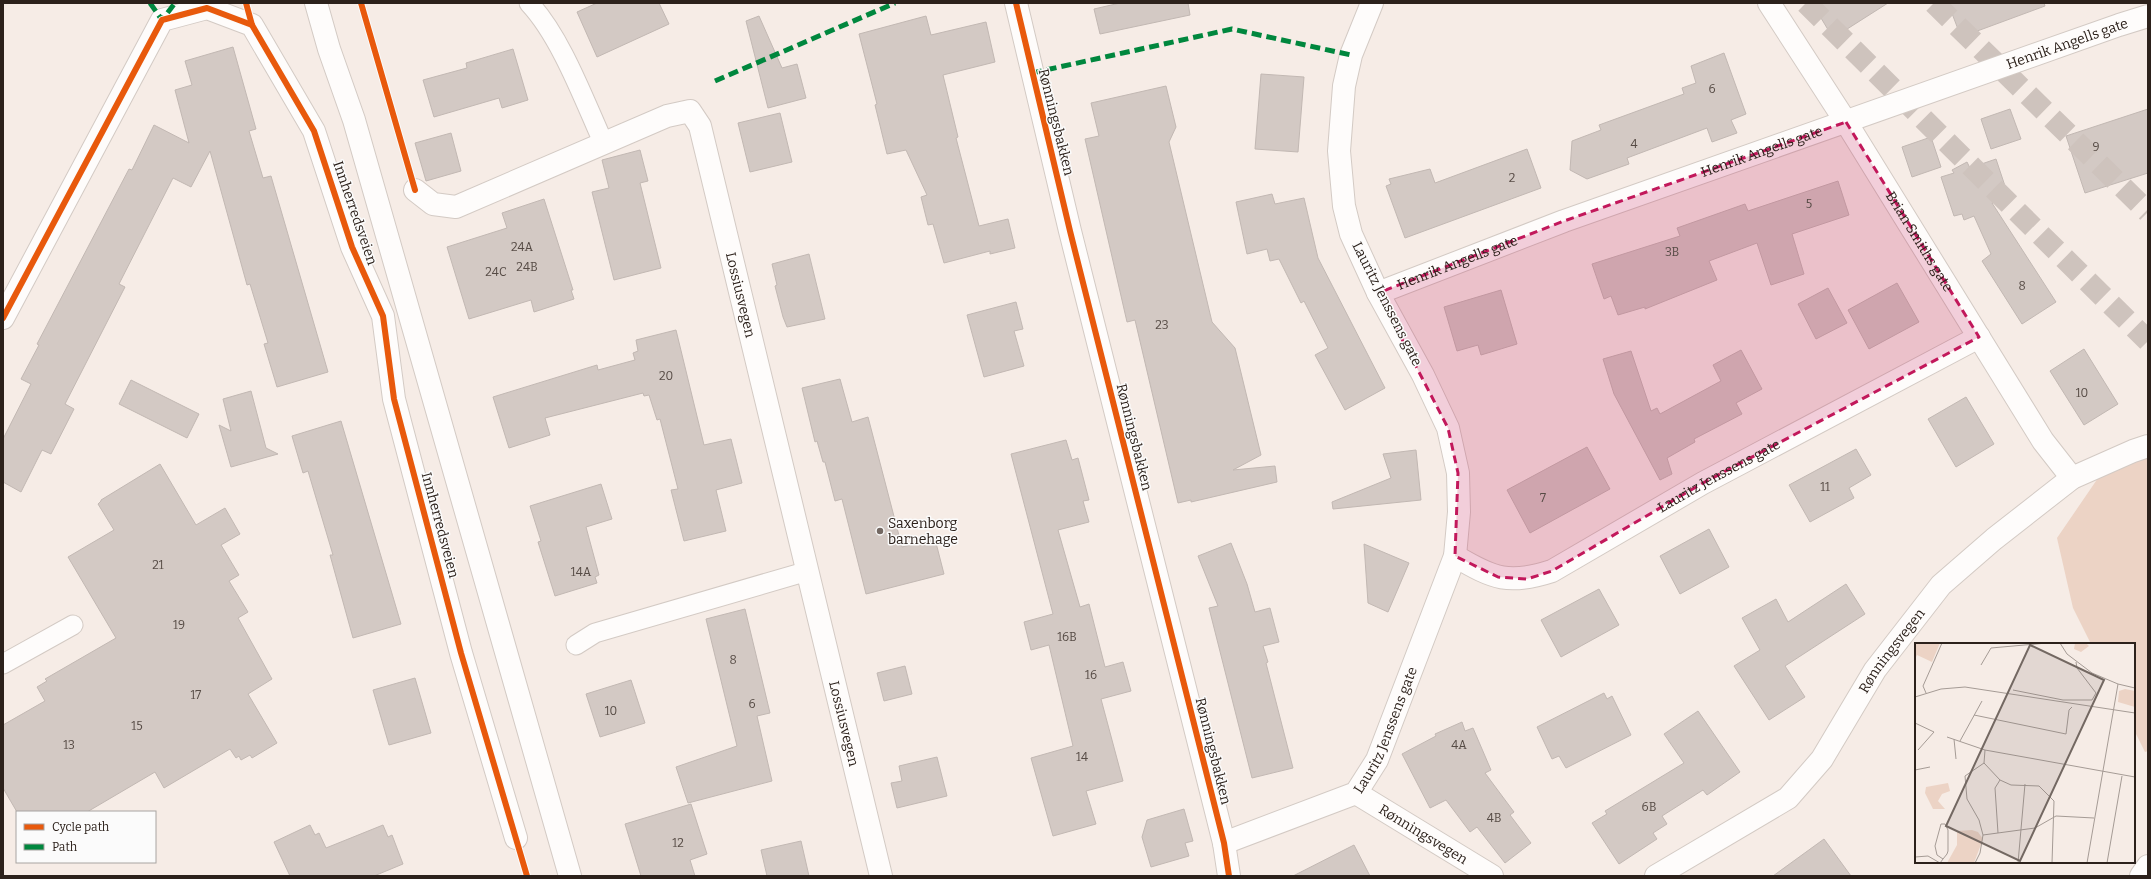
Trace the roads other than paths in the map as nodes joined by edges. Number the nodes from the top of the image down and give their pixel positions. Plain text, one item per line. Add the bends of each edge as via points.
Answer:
1 (316, 3) edge
2 (529, 3) edge
3 (1016, 3) edge
4 (1372, 3) edge
5 (1770, 3) edge
6 (2148, 16) edge
7 (1846, 122) junction
8 (604, 144) junction
9 (415, 190) dead end
10 (1378, 293) junction
11 (3, 318) edge
12 (1979, 337) junction
13 (2148, 446) edge
14 (2072, 478) junction
15 (1456, 556) junction
16 (808, 571) junction
17 (73, 625) dead end
18 (576, 645) dead end
19 (3, 664) edge
20 (1356, 793) junction
21 (516, 838) dead end
22 (1224, 843) junction
23 (2148, 866) edge
24 (570, 876) edge
25 (881, 876) edge
26 (1229, 876) edge
27 (1492, 876) edge
28 (1656, 876) edge
29 (2141, 876) edge

1 - 24 street, Innherredsveien via 354,120
2 - 8 lane via 537,11 567,61
3 - 22 street, Rønningsbakken via 1070,231
4 - 10 street, Lauritz Jenssens gate via 1351,55 1344,86 1339,151 1344,206 1351,234
5 - 7 street, Brian Smiths gate
6 - 7 street, Henrik Angells gate
7 - 10 street, Henrik Angells gate via 1564,221
7 - 12 street, Brian Smiths gate
8 - 9 street, Lossiusvegen via 456,206 433,204
8 - 16 street, Lossiusvegen via 667,116 690,111 700,126
10 - 15 street, Lauritz Jenssens gate via 1423,375 1448,428 1458,472
11 - 21 street, Innherredsveien via 162,20 207,8 252,25 314,131 352,248 383,316 394,399 461,653
12 - 14 street, Brian Smiths gate via 2043,441
12 - 15 street, Lauritz Jenssens gate via 1703,483 1552,571 1527,579 1498,577
13 - 14 street, Rønningsvegen
14 - 28 street, Rønningsvegen via 1994,539 1941,585 1875,670 1822,759 1788,798
15 - 20 street, Lauritz Jenssens gate via 1377,760
16 - 18 lane via 595,633
16 - 25 street, Lossiusvegen
17 - 19 lane
20 - 22 street, Lauritz Jenssens gate
20 - 27 street, Rønningsvegen
22 - 26 street, Rønningsbakken
23 - 29 street

